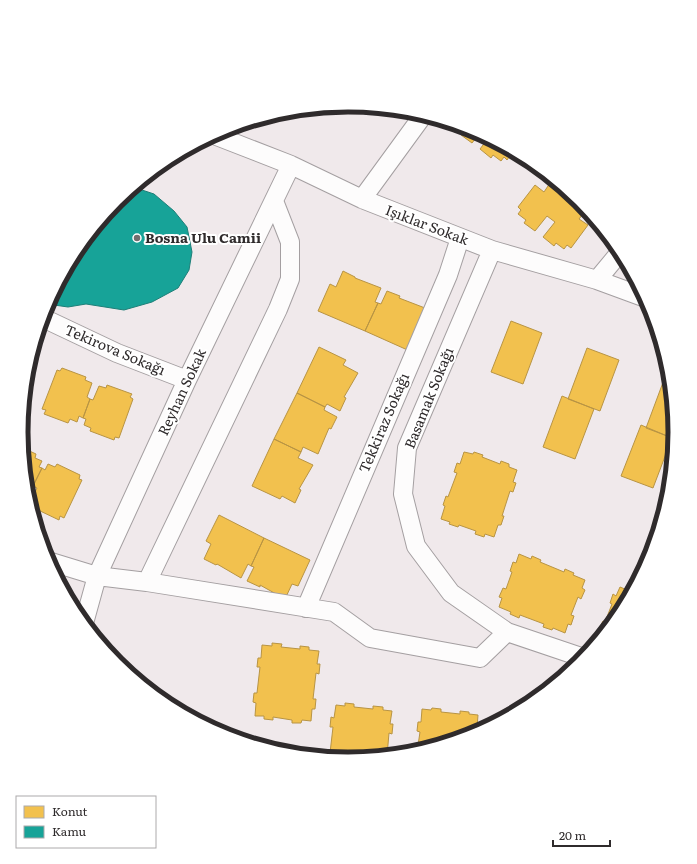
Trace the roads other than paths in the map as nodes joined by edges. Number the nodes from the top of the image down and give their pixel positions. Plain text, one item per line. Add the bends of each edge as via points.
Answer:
1 (420, 120) edge
2 (222, 138) edge
3 (291, 165) junction
4 (362, 199) junction
5 (274, 201) junction
6 (460, 238) junction
7 (492, 250) junction
8 (616, 256) edge
9 (597, 280) junction
10 (638, 295) edge
11 (48, 321) edge
12 (187, 380) junction
13 (56, 563) edge
14 (97, 576) junction
15 (146, 582) junction
16 (306, 608) junction
17 (86, 616) edge
18 (507, 632) junction
19 (578, 656) edge

1 - 4 street
2 - 3 street, Işıklar Sokak
3 - 4 street, Işıklar Sokak
3 - 5 street, Reyhan Sokak
4 - 6 street, Işıklar Sokak
5 - 12 street, Reyhan Sokak
5 - 15 street via 290,242 290,279 278,309
6 - 7 street, Işıklar Sokak
6 - 16 street, Tekkiraz Sokağı via 448,276
7 - 9 street, Işıklar Sokak
7 - 18 street, Basamak Sokağı via 407,448 403,494 416,546 446,587
8 - 9 street
9 - 10 street, Işıklar Sokak
11 - 12 street, Tekirova Sokağı via 117,353
12 - 14 street, Reyhan Sokak
13 - 14 street
14 - 15 street
14 - 17 street, Reyhan Sokak
15 - 16 street
16 - 18 street via 334,612 370,638 480,658
18 - 19 street

